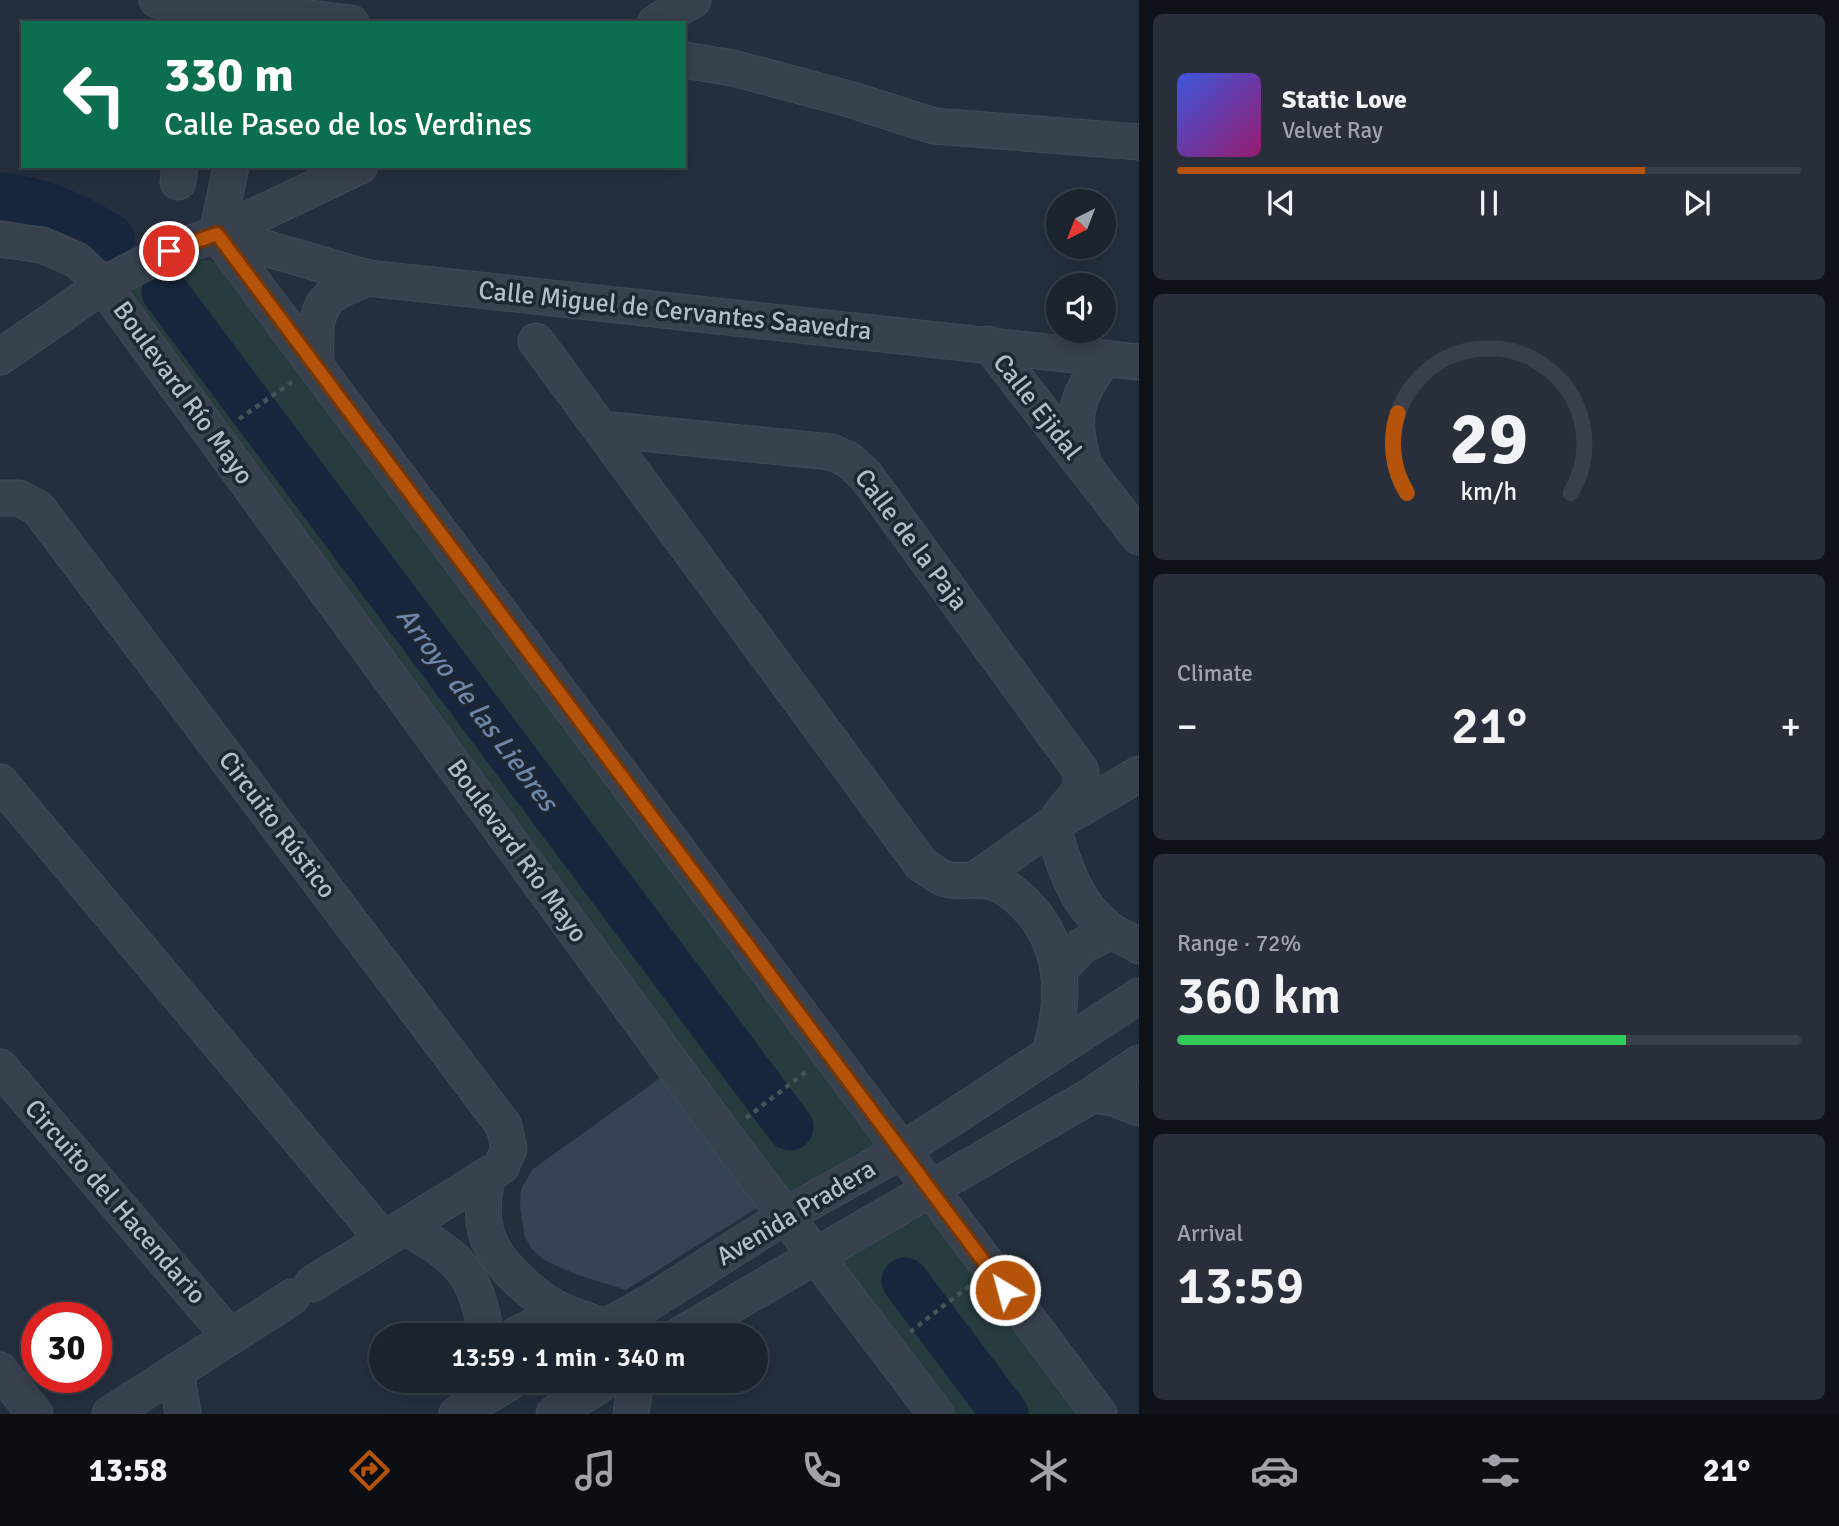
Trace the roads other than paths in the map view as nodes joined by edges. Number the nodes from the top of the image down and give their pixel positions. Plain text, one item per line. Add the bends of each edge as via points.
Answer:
1 (157, 0) edge
2 (693, 0) edge
3 (218, 12) edge
4 (327, 21) edge
5 (658, 21) edge
6 (686, 60) edge
7 (1139, 142) edge
8 (231, 168) edge
9 (356, 168) edge
10 (217, 234) junction
11 (0, 239) edge
12 (115, 278) junction
13 (368, 278) junction
14 (536, 341) dead end
15 (989, 344) junction
16 (0, 357) edge
17 (1104, 358) junction
18 (1139, 362) edge
19 (304, 374) junction
20 (601, 429) junction
21 (1085, 469) junction
22 (0, 498) edge
23 (1139, 537) edge
24 (1139, 774) edge
25 (0, 782) edge
26 (1052, 825) junction
27 (976, 879) junction
28 (1125, 939) edge
29 (1059, 970) junction
30 (1139, 996) edge
31 (1049, 1055) junction
32 (1139, 1063) edge
33 (0, 1067) edge
34 (1091, 1095) junction
35 (1138, 1106) edge
36 (901, 1151) junction
37 (487, 1177) junction
38 (929, 1188) junction
39 (785, 1216) junction
40 (394, 1233) junction
41 (815, 1255) junction
42 (563, 1312) junction
43 (484, 1323) edge
44 (541, 1323) edge
45 (584, 1323) edge
46 (613, 1323) edge
47 (700, 1323) edge
48 (230, 1337) junction
49 (0, 1370) edge
50 (176, 1371) junction
51 (491, 1393) edge
52 (587, 1393) edge
53 (634, 1393) edge
54 (476, 1402) edge
55 (35, 1414) edge
56 (110, 1414) edge
57 (183, 1414) edge
58 (554, 1414) edge
59 (631, 1414) edge
60 (936, 1414) edge
61 (1099, 1414) edge

1 - 3 street
2 - 5 street
3 - 4 street
6 - 7 street via 733,68 934,126
8 - 10 street
9 - 10 street
10 - 12 street
10 - 13 street, Calle Miguel de Cervantes Saavedra
10 - 19 street
11 - 12 street, Boulevard Río Mayo via 42,245
12 - 16 street
12 - 39 street, Boulevard Río Mayo
13 - 15 street, Calle Miguel de Cervantes Saavedra
13 - 19 street via 332,295 320,311
14 - 20 street
15 - 17 street, Calle Miguel de Cervantes Saavedra
15 - 21 street, Calle Ejidal
17 - 18 street, Calle Miguel de Cervantes Saavedra
17 - 21 street, Calle Ejidal via 1078,403 1075,432
19 - 36 street
20 - 26 street, Calle de la Paja via 831,452 849,460 866,476 1081,771 1081,789
20 - 27 street via 921,864 949,880
21 - 23 street, Calle Ejidal
22 - 37 street, Circuito Rústico via 19,498 38,508 504,1126 509,1149 501,1167
24 - 26 street, Calle de la Paja
25 - 40 street
26 - 27 street, Calle de la Paja
26 - 28 street via 1078,896
27 - 29 street via 1003,887 1039,919 1051,940
28 - 29 street via 1082,946
29 - 31 street via 1058,1027
30 - 31 street, Avenida Pradera
31 - 36 street, Avenida Pradera
32 - 34 street, Avenida Pradera
33 - 48 street, Circuito del Hacendario
34 - 35 street
34 - 38 street, Avenida Pradera
36 - 38 street
36 - 39 street, Avenida Pradera
37 - 40 street, Circuito Rústico
37 - 42 street via 484,1221 500,1262 529,1290
38 - 41 street, Avenida Pradera
38 - 61 street
39 - 41 street, Boulevard Río Mayo
39 - 46 street, Avenida Pradera
40 - 43 street via 425,1238 460,1266 473,1283
40 - 48 street, Circuito Rústico
41 - 47 street, Avenida Pradera
41 - 60 street, Boulevard Río Mayo
42 - 44 street
42 - 45 street
48 - 50 street
49 - 55 street
50 - 56 street
50 - 57 street
51 - 54 street
52 - 58 street
53 - 59 street

